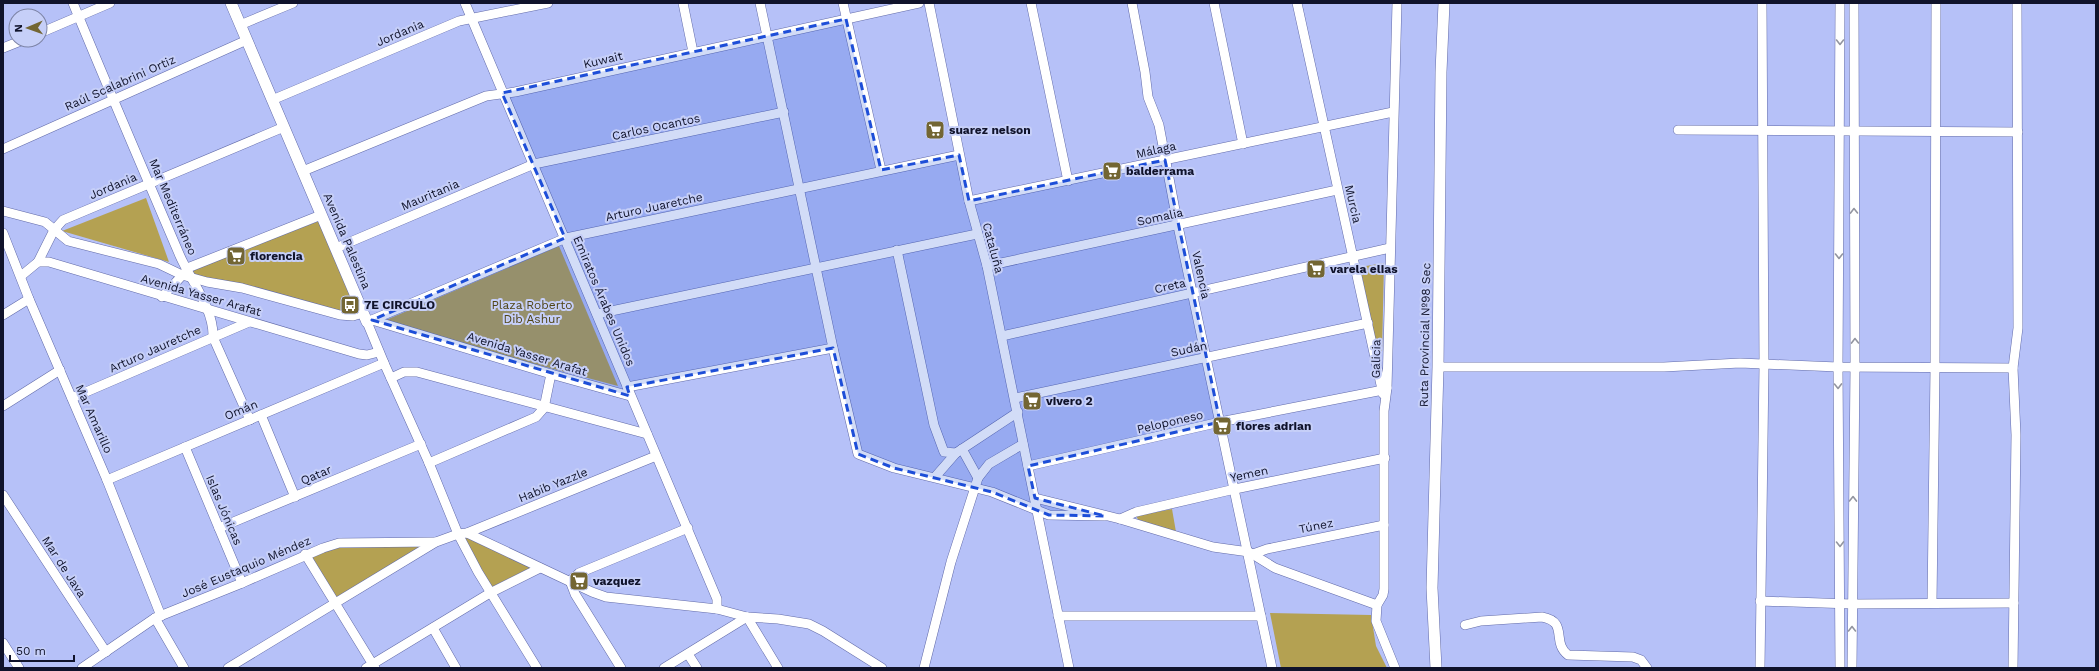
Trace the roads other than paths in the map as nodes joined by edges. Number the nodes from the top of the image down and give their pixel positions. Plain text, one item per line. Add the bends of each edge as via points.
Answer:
1 (73, 3) edge
2 (110, 3) edge
3 (231, 3) edge
4 (293, 3) edge
5 (464, 3) edge
6 (548, 3) edge
7 (683, 3) edge
8 (760, 3) edge
9 (843, 3) edge
10 (919, 3) edge
11 (929, 3) edge
12 (1030, 3) edge
13 (1132, 3) edge
14 (1214, 3) edge
15 (1297, 3) edge
16 (1397, 3) edge
17 (1444, 3) edge
18 (1762, 3) edge
19 (1840, 3) edge
20 (1854, 3) edge
21 (1936, 3) edge
22 (2017, 3) edge
23 (79, 17) junction
24 (471, 19) junction
25 (846, 19) junction
26 (240, 25) junction
27 (48, 30) edge
28 (767, 37) junction
29 (247, 40) junction
30 (693, 52) junction
31 (502, 93) junction
32 (114, 99) junction
33 (272, 100) junction
34 (784, 112) junction
35 (1393, 112) junction
36 (1323, 126) junction
37 (284, 127) junction
38 (1762, 129) junction
39 (1678, 130) dead end
40 (1840, 130) junction
41 (1853, 131) junction
42 (1936, 131) junction
43 (2018, 132) junction
44 (1243, 144) junction
45 (3, 149) edge
46 (959, 155) junction
47 (1165, 160) junction
48 (534, 164) junction
49 (881, 170) junction
50 (303, 171) junction
51 (1068, 181) junction
52 (149, 184) junction
53 (800, 188) junction
54 (1337, 190) junction
55 (969, 201) junction
56 (3, 211) edge
57 (321, 215) junction
58 (1178, 226) junction
59 (54, 230) junction
60 (3, 233) edge
61 (977, 234) junction
62 (566, 238) junction
63 (336, 248) junction
64 (1390, 248) junction
65 (897, 250) junction
66 (1353, 256) junction
67 (38, 262) junction
68 (987, 266) junction
69 (816, 269) junction
70 (186, 274) junction
71 (21, 276) junction
72 (1193, 293) junction
73 (162, 297) junction
74 (29, 299) junction
75 (207, 310) junction
76 (597, 314) junction
77 (3, 315) edge
78 (367, 318) junction
79 (249, 322) junction
80 (1368, 323) junction
81 (1002, 336) junction
82 (213, 337) junction
83 (833, 348) junction
84 (379, 352) junction
85 (1206, 358) junction
86 (384, 363) junction
87 (1764, 365) junction
88 (1855, 366) junction
89 (1438, 367) junction
90 (1838, 367) junction
91 (1935, 368) junction
92 (2013, 368) junction
93 (60, 370) junction
94 (551, 374) junction
95 (391, 378) junction
96 (1385, 389) junction
97 (628, 391) junction
98 (72, 398) junction
99 (1015, 398) junction
100 (3, 406) edge
101 (544, 408) junction
102 (1018, 412) junction
103 (261, 415) junction
104 (250, 420) junction
105 (1220, 422) junction
106 (647, 434) junction
107 (421, 444) junction
108 (1023, 444) junction
109 (185, 447) junction
110 (959, 451) junction
111 (656, 456) junction
112 (1385, 458) junction
113 (430, 462) junction
114 (1028, 466) junction
115 (935, 477) junction
116 (978, 478) junction
117 (107, 480) junction
118 (976, 488) junction
119 (1235, 489) junction
120 (3, 495) edge
121 (295, 497) junction
122 (1035, 498) junction
123 (1037, 511) junction
124 (1105, 516) junction
125 (1120, 520) junction
126 (1384, 525) junction
127 (219, 528) junction
128 (688, 528) junction
129 (462, 534) junction
130 (436, 542) junction
131 (1251, 553) junction
132 (304, 554) junction
133 (540, 568) junction
134 (570, 581) junction
135 (242, 583) junction
136 (490, 593) junction
137 (1760, 601) junction
138 (1840, 603) junction
139 (1932, 603) junction
140 (2014, 603) junction
141 (336, 604) junction
142 (1852, 604) junction
143 (1377, 605) junction
144 (717, 609) junction
145 (1058, 616) junction
146 (1261, 616) junction
147 (158, 617) junction
148 (747, 617) junction
149 (1466, 625) dead end
150 (433, 628) junction
151 (3, 643) edge
152 (106, 652) junction
153 (688, 654) junction
154 (371, 667) edge
155 (18, 668) edge
156 (82, 668) edge
157 (184, 668) edge
158 (228, 668) edge
159 (456, 668) edge
160 (537, 668) edge
161 (621, 668) edge
162 (664, 668) edge
163 (697, 668) edge
164 (778, 668) edge
165 (882, 668) edge
166 (924, 668) edge
167 (1069, 668) edge
168 (1272, 668) edge
169 (1394, 668) edge
170 (1436, 668) edge
171 (1647, 668) edge
172 (1760, 668) edge
173 (1840, 668) edge
174 (1852, 668) edge
175 (2014, 668) edge

1 - 23 street, Mar Mediterráneo
2 - 23 street
3 - 26 street, Avenida Palestina
4 - 26 street
5 - 24 street, Emiratos Árabes Unidos
6 - 24 street, Jordania
7 - 30 street
8 - 28 street
9 - 25 street
10 - 25 street, Kuwait
11 - 46 street, Cataluña
12 - 51 street
13 - 47 street, Valencia via 1146,72 1148,97 1160,125
14 - 44 street
15 - 36 street, Murcia
16 - 35 street, Galicia
17 - 89 street, Ruta Provincial Nº98 Sec
18 - 38 street
19 -> 40 street
20 - 41 street
21 - 42 street
22 - 43 street
23 - 27 street
23 - 32 street, Mar Mediterráneo
24 - 31 street, Emiratos Árabes Unidos
24 - 33 street, Jordania via 459,21
25 - 28 street, Kuwait
25 - 49 street
26 - 29 street, Avenida Palestina
28 - 30 street, Kuwait
28 - 34 street
29 - 32 street, Raúl Scalabrini Ortiz
29 - 33 street, Avenida Palestina
30 - 31 street, Kuwait
31 - 48 street, Emiratos Árabes Unidos
31 - 50 street, Kuwait via 486,96
32 - 45 street, Raúl Scalabrini Ortiz
32 - 52 street, Mar Mediterráneo
33 - 37 street, Avenida Palestina
34 - 48 street, Carlos Ocantos
34 - 53 street
35 - 36 street, Málaga
35 - 64 street, Galicia
36 - 44 street, Málaga
36 - 54 street, Murcia
37 - 50 street, Avenida Palestina
37 - 52 street, Jordania
38 - 39 street
38 - 40 street
38 - 87 street
40 - 41 street
40 -> 90 street
41 - 42 street
88 -> 41 street
42 - 43 street
42 - 91 street
43 - 92 street via 2018,328
44 - 47 street, Málaga
46 - 49 street, Arturo Juaretche
46 - 55 street, Cataluña
47 - 51 street, Málaga
47 - 58 street, Valencia
48 - 62 street, Emiratos Árabes Unidos
48 - 63 street, Mauritania
49 - 53 street, Arturo Juaretche
50 - 57 street, Avenida Palestina
51 - 55 street, Málaga
52 - 59 street, Jordania via 63,220
52 - 70 street, Mar Mediterráneo
53 - 62 street, Arturo Juaretche
53 - 69 street
54 - 58 street, Somalia
54 - 66 street, Murcia
55 - 61 street, Cataluña
56 - 59 street, Avenida Yasser Arafat via 36,219
57 - 63 street, Avenida Palestina
57 - 70 street
58 - 68 street, Somalia
58 - 72 street, Valencia
59 - 67 street, Jordania
59 - 70 street, Avenida Yasser Arafat via 68,242 159,264
60 - 71 street, Mar Amarillo
61 - 65 street
61 - 68 street, Cataluña
62 - 76 street, Emiratos Árabes Unidos
62 - 78 street, Arturo Juaretche
63 - 78 street, Avenida Palestina
64 - 66 street, Creta
64 - 96 street, Galicia
65 - 69 street
65 - 110 street via 934,425 944,452
66 - 72 street, Creta
66 - 80 street, Murcia
67 - 71 street
67 - 73 street, Avenida Yasser Arafat via 49,262
68 - 81 street, Cataluña
69 - 76 street
69 - 83 street
70 - 73 street
70 - 75 street, Mar Mediterráneo
70 - 78 street, Avenida Yasser Arafat via 340,315
71 - 74 street, Mar Amarillo
72 - 81 street, Creta
72 - 85 street, Valencia
73 - 75 street, Avenida Yasser Arafat
74 - 77 street
74 - 93 street, Mar Amarillo
75 - 79 street, Avenida Yasser Arafat
75 - 82 street, Mar Mediterráneo via 213,326
76 - 97 street, Emiratos Árabes Unidos
78 - 84 street, Avenida Palestina
78 - 94 street, Avenida Yasser Arafat
79 - 82 street, Arturo Jauretche
79 - 84 street, Avenida Yasser Arafat via 358,354
80 - 85 street, Sudán
80 - 96 street, Murcia
81 - 99 street, Cataluña
82 - 98 street, Arturo Jauretche
82 - 104 street, Mar Mediterráneo
83 - 97 street
83 - 115 street via 858,454 894,468
84 - 86 street, Avenida Palestina
85 - 99 street, Sudán
85 - 105 street, Valencia
86 - 95 street, Avenida Palestina
86 - 103 street, Omán
87 - 89 street via 1723,363 1664,367
87 - 90 street
87 - 137 street
88 - 90 street
88 - 91 street
142 -> 88 street
89 - 170 street, Ruta Provincial Nº98 Sec via 1432,588
90 -> 138 street
91 - 92 street
91 - 139 street
92 - 140 street via 2016,435
93 - 98 street, Mar Amarillo
93 - 100 street
94 - 97 street, Avenida Yasser Arafat
94 - 101 street
95 - 101 street via 404,372 417,372
95 - 107 street, Avenida Palestina
96 - 105 street, Peloponeso
96 - 112 street, Galicia
97 - 106 street, Emiratos Árabes Unidos
98 - 117 street, Mar Amarillo
99 - 102 street, Cataluña
101 - 106 street
101 - 113 street via 536,417
102 - 108 street, Cataluña
102 - 110 street
103 - 104 street, Omán
103 - 121 street
104 - 109 street, Omán
105 - 114 street, Peloponeso
105 - 119 street, Valencia
106 - 111 street, Emiratos Árabes Unidos
107 - 113 street, Avenida Palestina
107 - 121 street, Qatar
108 - 114 street, Cataluña
108 - 116 street via 989,464
109 - 117 street, Omán
109 - 127 street, Islas Jónicas
110 - 115 street
110 - 116 street
111 - 128 street, Emiratos Árabes Unidos
111 - 129 street, Habib Yazzle
112 - 119 street, Yemen
112 - 126 street, Galicia
113 - 129 street, Avenida Palestina
114 - 122 street, Cataluña
115 - 118 street
116 - 118 street
117 - 147 street, Mar Amarillo
118 - 123 street
118 - 166 street via 951,562
119 - 125 street, Yemen via 1136,512
119 - 131 street, Valencia
120 - 152 street, Mar de Java
121 - 127 street, Qatar
122 - 123 street, Cataluña
122 - 124 street
123 - 124 street via 1057,516
123 - 145 street, Cataluña
124 - 125 street
125 - 131 street via 1213,547
126 - 131 street, Túnez
126 - 143 street, Galicia via 1383,595
127 - 135 street, Islas Jónicas
128 - 134 street via 579,573
128 - 144 street, Emiratos Árabes Unidos via 717,599
129 - 130 street, Habib Yazzle
129 - 133 street
129 - 136 street, Avenida Palestina
130 - 132 street, José Eustaquio Méndez via 339,543
130 - 141 street
131 - 143 street via 1275,568
131 - 146 street, Valencia
132 - 135 street, José Eustaquio Méndez
132 - 141 street
133 - 134 street
133 - 136 street
134 - 144 street via 606,596
134 - 161 street via 575,594
135 - 147 street, José Eustaquio Méndez
136 - 150 street
136 - 160 street, Avenida Palestina
137 - 138 street
137 - 172 street
138 - 142 street
138 - 173 street
139 - 140 street
139 - 142 street
140 - 175 street
141 - 154 street
141 - 158 street
174 -> 142 street
143 - 169 street, Galicia via 1378,630
144 - 148 street
145 - 146 street
145 - 167 street, Cataluña
146 - 168 street, Valencia
147 - 152 street, José Eustaquio Méndez
147 - 157 street, Mar Amarillo
148 - 153 street
148 - 164 street
148 - 165 street via 809,624 823,630
149 - 171 street via 1481,621 1542,617 1557,625 1561,647 1568,655 1633,657 1641,660
150 - 154 street
150 - 159 street
151 - 155 street
152 - 156 street, José Eustaquio Méndez
153 - 162 street
153 - 163 street

